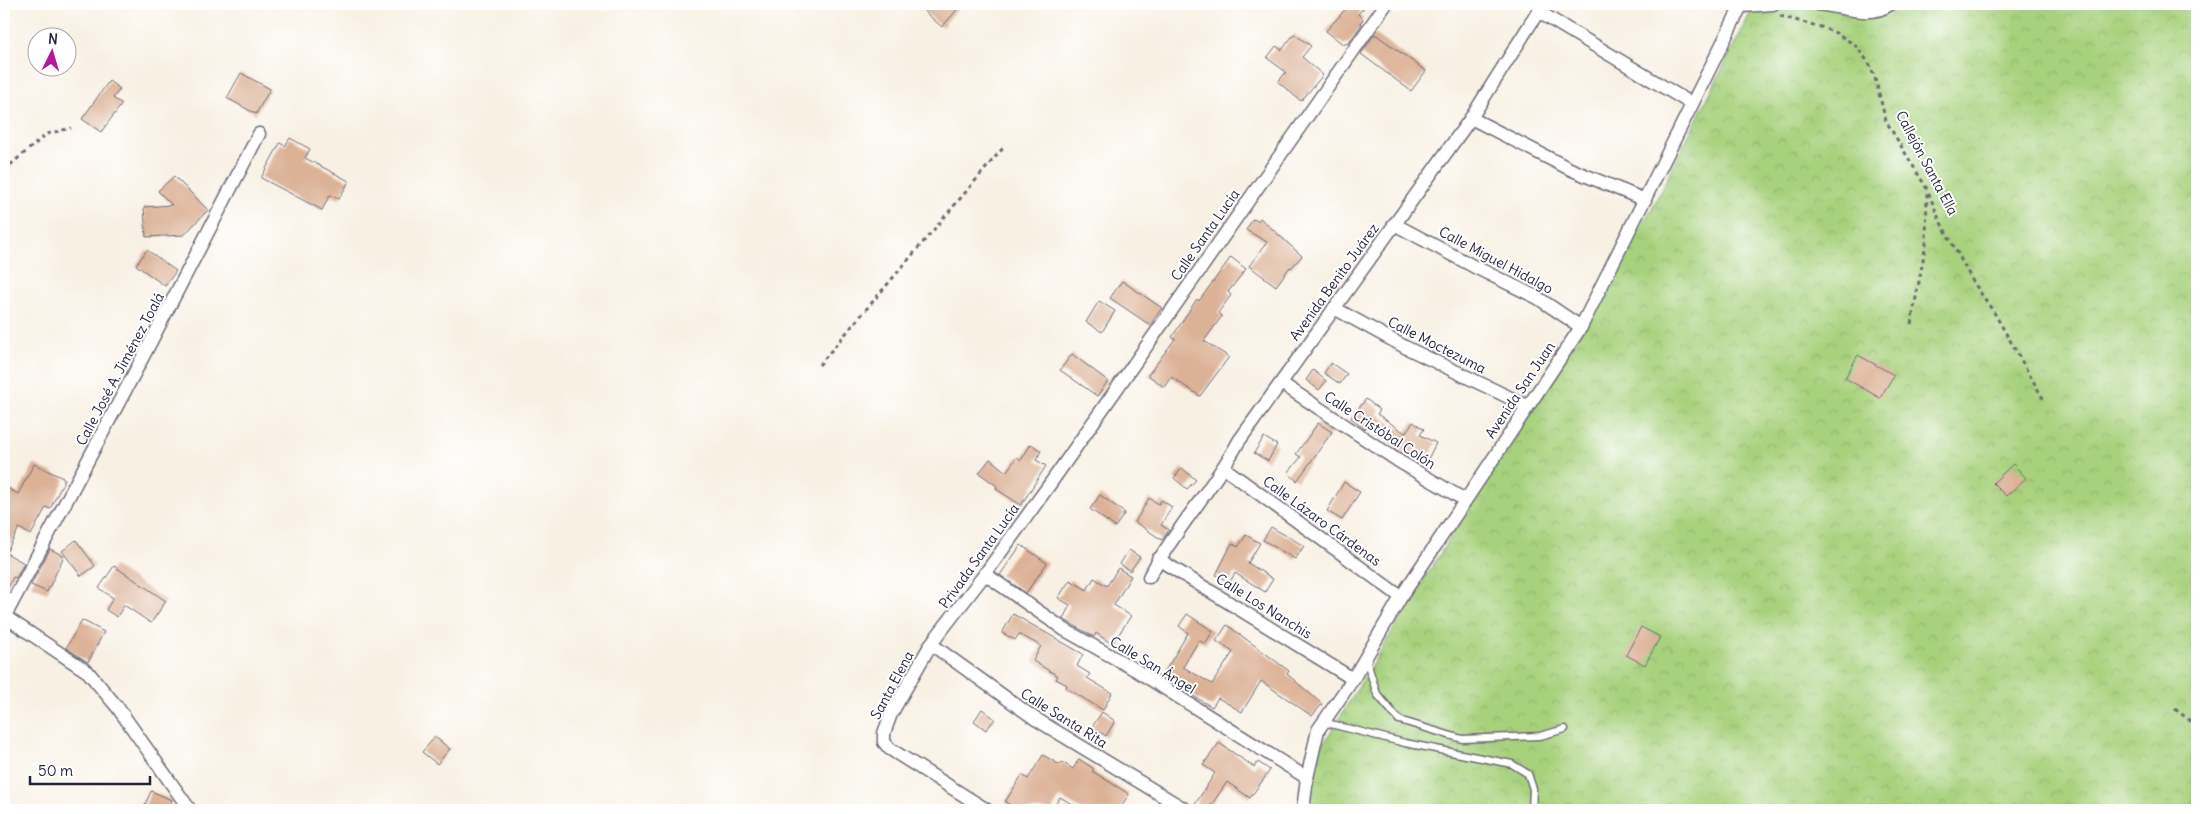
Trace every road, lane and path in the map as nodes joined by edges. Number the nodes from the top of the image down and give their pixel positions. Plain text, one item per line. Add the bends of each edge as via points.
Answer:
1 (1386, 4) edge
2 (1818, 4) edge
3 (1890, 4) edge
4 (1739, 5) edge
5 (1541, 8) edge
6 (1773, 9) edge
7 (1692, 104) junction
8 (1471, 118) junction
9 (71, 128) dead end
10 (259, 134) dead end
11 (1003, 148) dead end
12 (4, 170) edge
13 (1926, 190) junction
14 (1645, 200) junction
15 (1394, 224) junction
16 (1334, 308) junction
17 (1911, 324) dead end
18 (1581, 327) junction
19 (819, 365) dead end
20 (1281, 383) junction
21 (2045, 402) dead end
22 (1527, 406) junction
23 (1224, 468) junction
24 (1050, 484) joint
25 (1465, 500) junction
26 (1158, 559) junction
27 (985, 574) junction
28 (1149, 577) dead end
29 (1401, 597) junction
30 (4, 617) edge
31 (931, 644) junction
32 (1365, 658) junction
33 (1353, 679) junction
34 (2175, 709) dead end
35 (1324, 722) junction
36 (2197, 726) edge
37 (1565, 729) dead end
38 (1307, 778) junction
39 (190, 810) edge
40 (986, 810) edge
41 (1186, 810) edge
42 (1303, 810) edge
43 (1532, 810) edge

1 - 24 street, Calle Santa Lucía
2 - 3 street via 1862,12
4 - 6 street
4 - 7 street, Avenida San Juan
5 - 7 street
5 - 8 street, Avenida Benito Juárez
6 - 13 path, Callejón Santa Ella via 1821,26 1855,45 1869,63 1886,121
7 - 14 street, Avenida San Juan
8 - 14 street via 1570,169
8 - 15 street, Avenida Benito Juárez
9 - 12 path via 47,134
10 - 30 street, Calle José A. Jiménez Toalá
11 - 19 path
13 - 17 path via 1926,244
13 - 21 path, Callejón Santa Ella via 1972,280
14 - 18 street, Avenida San Juan
15 - 16 street, Avenida Benito Juárez
15 - 18 street, Calle Miguel Hidalgo via 1538,298
16 - 20 street, Avenida Benito Juárez
16 - 22 street, Calle Moctezuma via 1405,347
18 - 22 street, Avenida San Juan
20 - 23 street, Avenida Benito Juárez via 1239,441
20 - 25 street, Calle Cristóbal Colón via 1400,462
22 - 25 street, Avenida San Juan
23 - 26 street, Avenida Benito Juárez
23 - 29 street, Calle Lázaro Cárdenas
24 - 27 street, Privada Santa Lucía
25 - 29 street, Avenida San Juan
26 - 28 street, Avenida Benito Juárez
26 - 33 street, Calle Los Nanchis
27 - 31 street, Privada Santa Lucía
27 - 38 street, Calle San Ángel via 1065,630 1134,669
29 - 32 street, Avenida San Juan
30 - 39 street via 88,672 118,708
31 - 40 street, Santa Elena via 891,714 884,742
31 - 41 street, Calle Santa Rita via 1034,718
32 - 33 street, Avenida San Juan
32 - 37 lane via 1377,694 1399,720 1462,739 1540,736
33 - 35 street, Avenida San Juan
34 - 36 path
35 - 38 street, Avenida San Juan via 1314,743
35 - 43 lane via 1405,743 1512,764 1528,774 1533,789
38 - 42 street, Avenida San Juan

